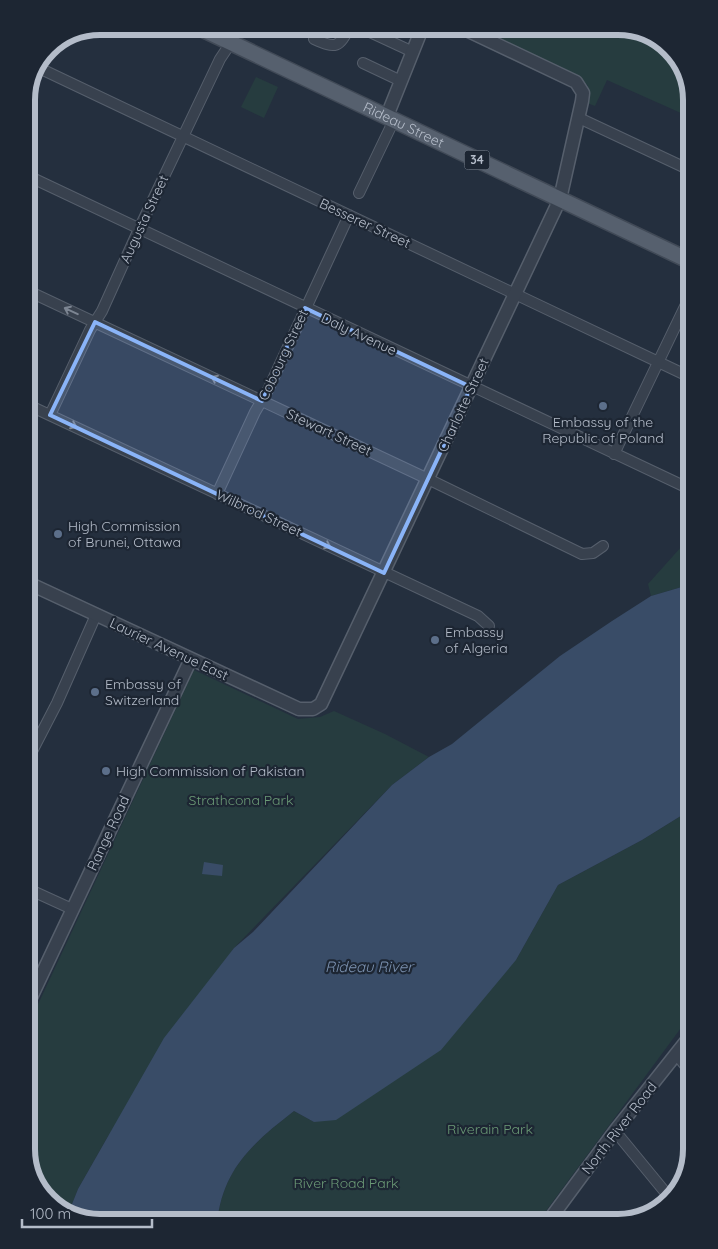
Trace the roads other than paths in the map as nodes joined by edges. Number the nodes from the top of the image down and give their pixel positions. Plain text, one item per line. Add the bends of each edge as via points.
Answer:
1 (215, 35) edge
2 (236, 35) edge
3 (346, 35) edge
4 (376, 35) edge
5 (419, 35) edge
6 (477, 35) edge
7 (314, 39) dead end
8 (231, 43) junction
9 (412, 52) junction
10 (362, 63) dead end
11 (43, 70) edge
12 (402, 80) junction
13 (391, 118) junction
14 (579, 118) junction
15 (182, 136) junction
16 (683, 167) edge
17 (35, 179) edge
18 (359, 193) dead end
19 (560, 199) junction
20 (349, 215) junction
21 (139, 229) junction
22 (683, 258) edge
23 (35, 294) edge
24 (515, 294) junction
25 (305, 308) junction
26 (683, 310) edge
27 (95, 322) junction
28 (658, 362) junction
29 (683, 374) edge
30 (471, 387) junction
31 (262, 401) junction
32 (35, 408) edge
33 (50, 414) junction
34 (614, 454) junction
35 (428, 479) junction
36 (683, 486) edge
37 (217, 494) junction
38 (604, 546) dead end
39 (384, 572) junction
40 (35, 586) edge
41 (96, 615) junction
42 (489, 626) dead end
43 (191, 659) junction
44 (313, 710) joint
45 (35, 746) edge
46 (35, 892) edge
47 (72, 909) junction
48 (35, 989) edge
49 (683, 1045) edge
50 (676, 1054) junction
51 (683, 1063) edge
52 (615, 1132) junction
53 (666, 1193) edge
54 (556, 1211) junction
55 (554, 1214) edge
56 (558, 1214) edge

1 - 8 main road, Rideau Street / 34
2 - 8 street, Augusta Street
3 - 7 street via 337,45 330,46
4 - 9 street
5 - 9 street
6 - 14 street, Charlotte Street via 575,81 583,95
8 - 13 main road, Rideau Street / 34
8 - 15 street, Augusta Street
9 - 12 street
10 - 12 street
11 - 15 street, Besserer Street
12 - 13 street
13 - 18 street
13 - 19 main road, Rideau Street / 34
14 - 16 street
14 - 19 street, Charlotte Street
15 - 20 street, Besserer Street
15 - 21 street, Augusta Street
17 - 21 street, Daly Avenue
19 - 22 main road, Rideau Street / 34
19 - 24 street, Charlotte Street
20 - 24 street, Besserer Street
20 - 25 street, Cobourg Street
21 - 25 street, Daly Avenue
21 - 27 street, Augusta Street
27 -> 23 street, Stewart Street
24 - 28 street, Besserer Street
24 - 30 street, Charlotte Street
25 - 30 street, Daly Avenue
25 - 31 street, Cobourg Street
26 - 28 street
31 -> 27 street, Stewart Street
27 - 33 street, Augusta Street
28 - 29 street, Besserer Street
28 - 34 street
30 - 34 street, Daly Avenue
30 - 35 street, Charlotte Street
31 - 35 street, Stewart Street
31 - 37 street, Cobourg Street
32 - 33 street, Wilbrod Street
33 -> 37 street, Wilbrod Street
34 - 36 street, Daly Avenue
35 - 38 street, Stewart Street via 582,554 593,553
35 - 39 street, Charlotte Street
37 -> 39 street, Wilbrod Street
39 - 42 street, Wilbrod Street via 478,616
39 - 44 street, Charlotte Street via 323,700
40 - 41 street, Laurier Avenue East
41 - 43 street, Laurier Avenue East
41 - 45 street
43 - 44 street, Laurier Avenue East via 300,709
43 - 47 street, Range Road
46 - 47 street
47 - 48 street, Range Road
49 - 50 street, North River Road
50 - 51 street
50 - 52 street, North River Road
52 - 53 street
52 - 54 street, North River Road
54 - 55 street, North River Road
54 - 56 street

